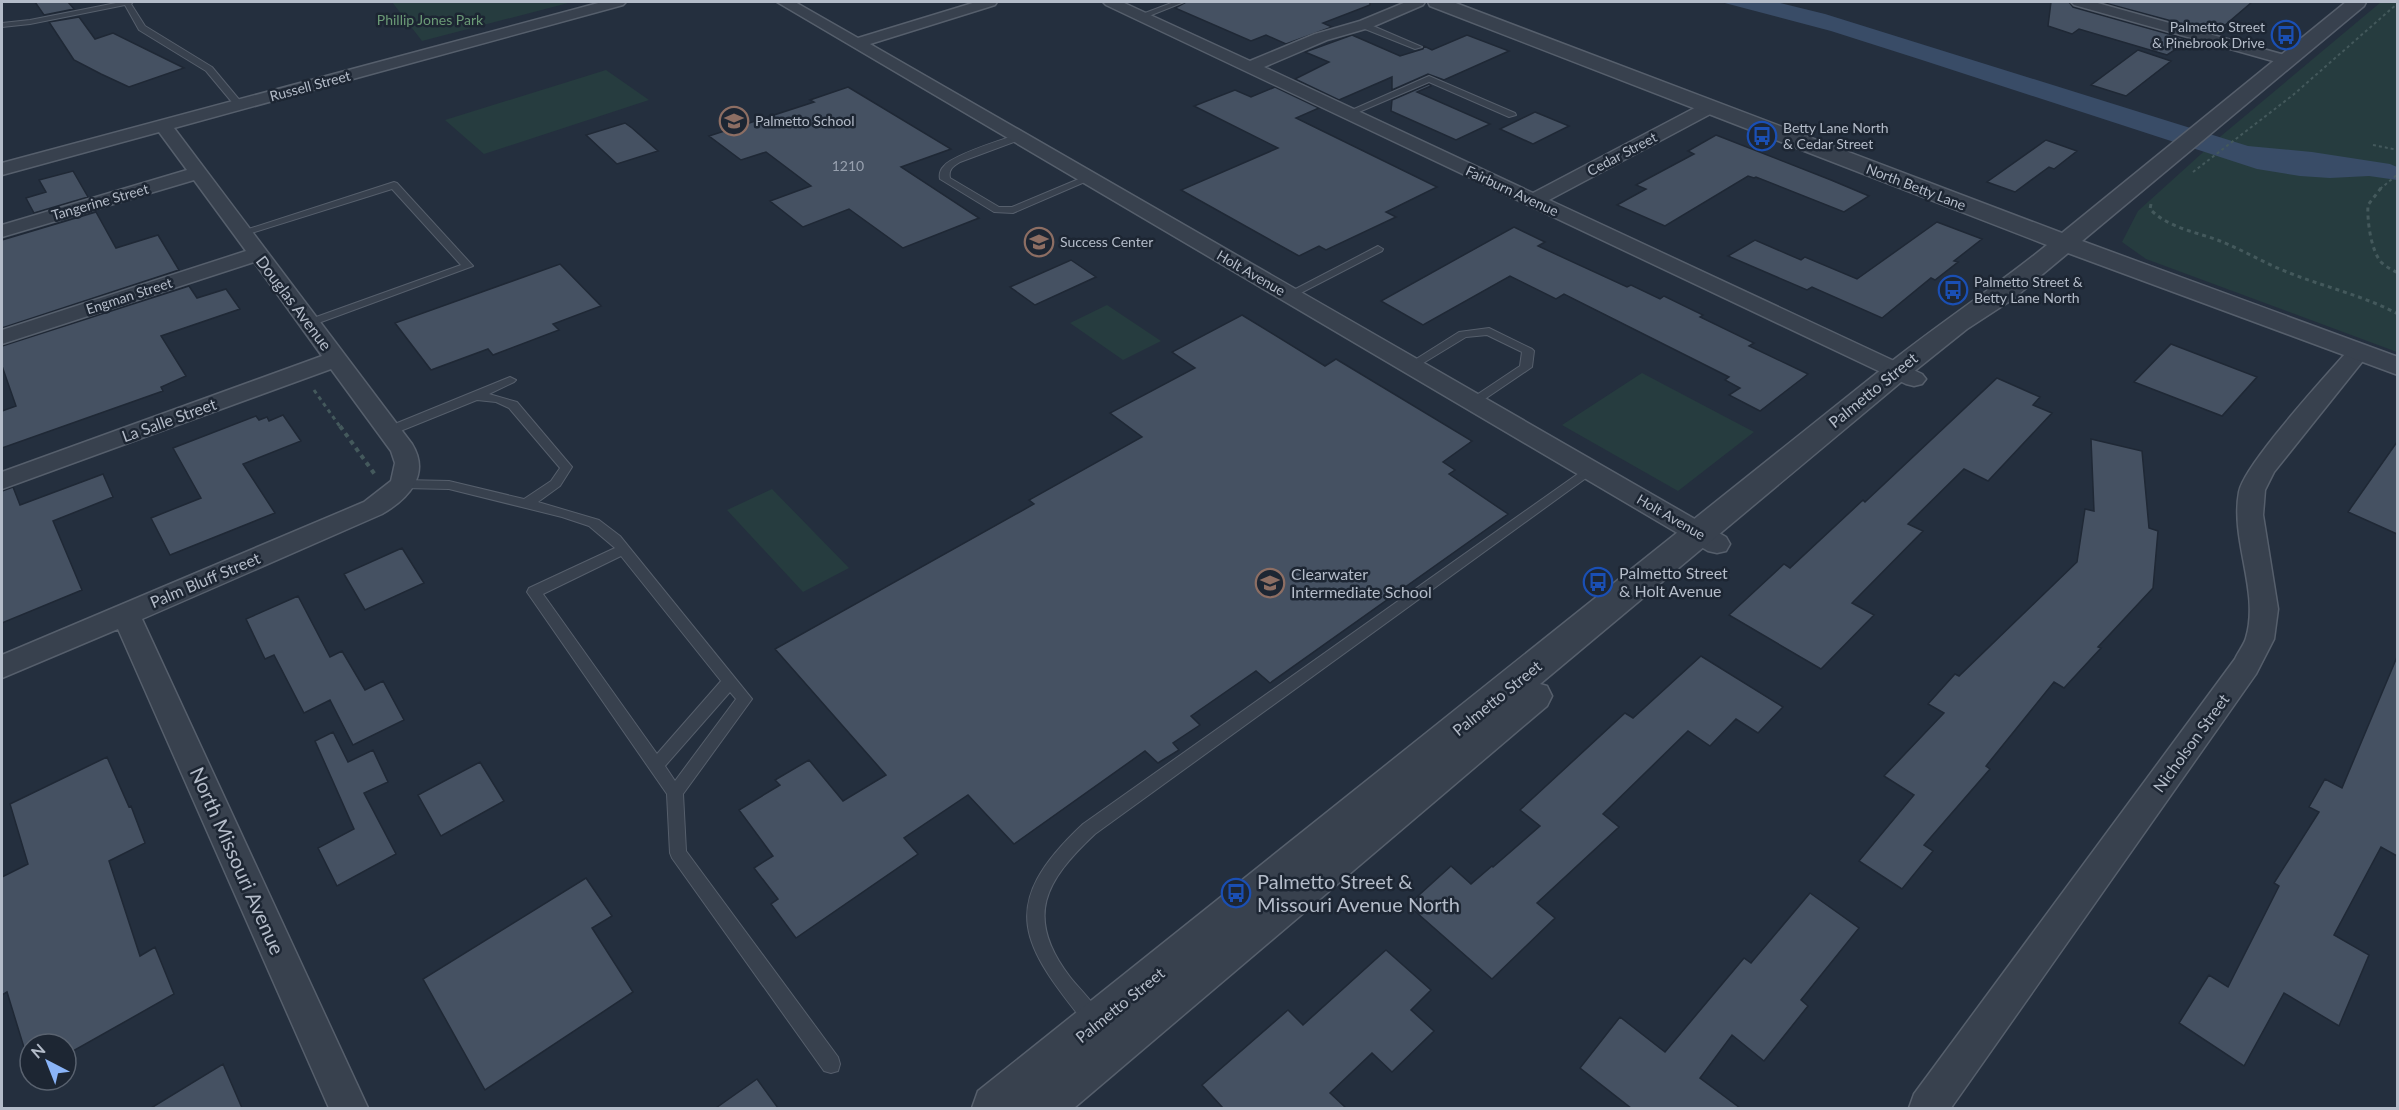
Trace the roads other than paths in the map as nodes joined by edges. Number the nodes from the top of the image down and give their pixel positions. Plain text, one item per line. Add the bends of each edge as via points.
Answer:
1 (128, 2) edge
2 (618, 2) edge
3 (785, 2) edge
4 (990, 2) edge
5 (1111, 2) edge
6 (1180, 2) edge
7 (1419, 2) edge
8 (1437, 2) edge
9 (2079, 2) edge
10 (2358, 2) edge
11 (1141, 16) junction
12 (2, 25) edge
13 (1363, 25) junction
14 (858, 43) junction
15 (1418, 47) dead end
16 (2286, 60) junction
17 (1251, 67) junction
18 (239, 105) junction
19 (1710, 107) junction
20 (1349, 113) junction
21 (1512, 115) dead end
22 (164, 126) junction
23 (1019, 137) junction
24 (2, 170) edge
25 (199, 173) junction
26 (1089, 178) junction
27 (1533, 201) junction
28 (2, 231) edge
29 (241, 233) junction
30 (2065, 243) junction
31 (1378, 249) dead end
32 (257, 254) junction
33 (1289, 295) junction
34 (309, 323) junction
35 (2, 337) edge
36 (2359, 352) junction
37 (336, 358) junction
38 (1411, 366) junction
39 (2397, 367) edge
40 (1905, 375) junction
41 (510, 380) dead end
42 (476, 396) junction
43 (1472, 402) junction
44 (388, 431) junction
45 (1589, 470) junction
46 (2, 482) edge
47 (403, 484) junction
48 (527, 503) junction
49 (1708, 538) junction
50 (623, 550) junction
51 (124, 614) junction
52 (2, 667) edge
53 (730, 681) junction
54 (656, 766) junction
55 (675, 793) junction
56 (1098, 1024) junction
57 (831, 1064) dead end
58 (349, 1108) edge
59 (995, 1108) edge
60 (1038, 1108) edge
61 (1928, 1108) edge

1 - 12 lane
1 - 18 lane via 142,28 209,69
2 - 18 street, Russell Street
3 - 14 street, Holt Avenue
4 - 14 street
5 - 11 street, Fairburn Avenue
6 - 11 lane
7 - 13 street
8 - 19 street, North Betty Lane
9 - 16 street
10 - 16 street, Palmetto Street
11 - 17 street, Fairburn Avenue
13 - 15 lane
13 - 17 street via 1321,37
14 - 23 street, Holt Avenue
16 - 30 street, Palmetto Street
17 - 20 street, Fairburn Avenue
18 - 22 street, Russell Street
19 - 27 street, Cedar Street
19 - 30 street, North Betty Lane
20 - 21 lane via 1429,79
20 - 27 street, Fairburn Avenue
22 - 24 street, Russell Street
22 - 25 street, Douglas Avenue
23 - 26 street, Holt Avenue
23 - 26 lane via 957,160 944,173 945,179 997,210 1013,210
25 - 28 street, Tangerine Street
25 - 29 street, Douglas Avenue
26 - 33 street, Holt Avenue
27 - 40 street, Fairburn Avenue
29 - 32 street, Douglas Avenue
29 - 34 lane via 394,185 468,266
30 - 36 street, North Betty Lane
30 - 40 street, Palmetto Street via 2004,294 1975,330
31 - 33 lane
32 - 34 street, Douglas Avenue
32 - 35 street, Engman Street
33 - 38 street, Holt Avenue
34 - 37 street, Douglas Avenue
36 - 39 street, North Betty Lane
36 - 61 street, Nicholson Street via 2263,469 2252,490 2250,515 2264,609 2260,639 2246,666
37 - 44 street, Douglas Avenue
37 - 46 street, La Salle Street
38 - 43 street, Holt Avenue
38 - 43 lane via 1463,334 1489,331 1528,351 1526,367
40 - 49 street, Palmetto Street
41 - 42 lane
42 - 44 lane
42 - 48 lane via 513,405 566,467 558,481
43 - 45 street, Holt Avenue
44 - 47 street, Douglas Avenue via 407,458 408,474
45 - 49 street, Holt Avenue
45 - 56 lane via 1089,829 1053,866 1037,902 1039,940 1046,956
47 - 48 lane via 449,484
47 - 51 street, Palm Bluff Street via 381,503 350,519
48 - 50 lane via 594,523
49 - 56 street, Palmetto Street
49 - 60 street, Palmetto Street
50 - 53 lane
50 - 54 lane via 534,592
51 - 52 street, Palm Bluff Street
51 - 58 street, North Missouri Avenue
53 - 54 lane
53 - 55 lane via 744,699
54 - 55 lane
55 - 57 lane via 678,853
56 - 59 street, Palmetto Street

